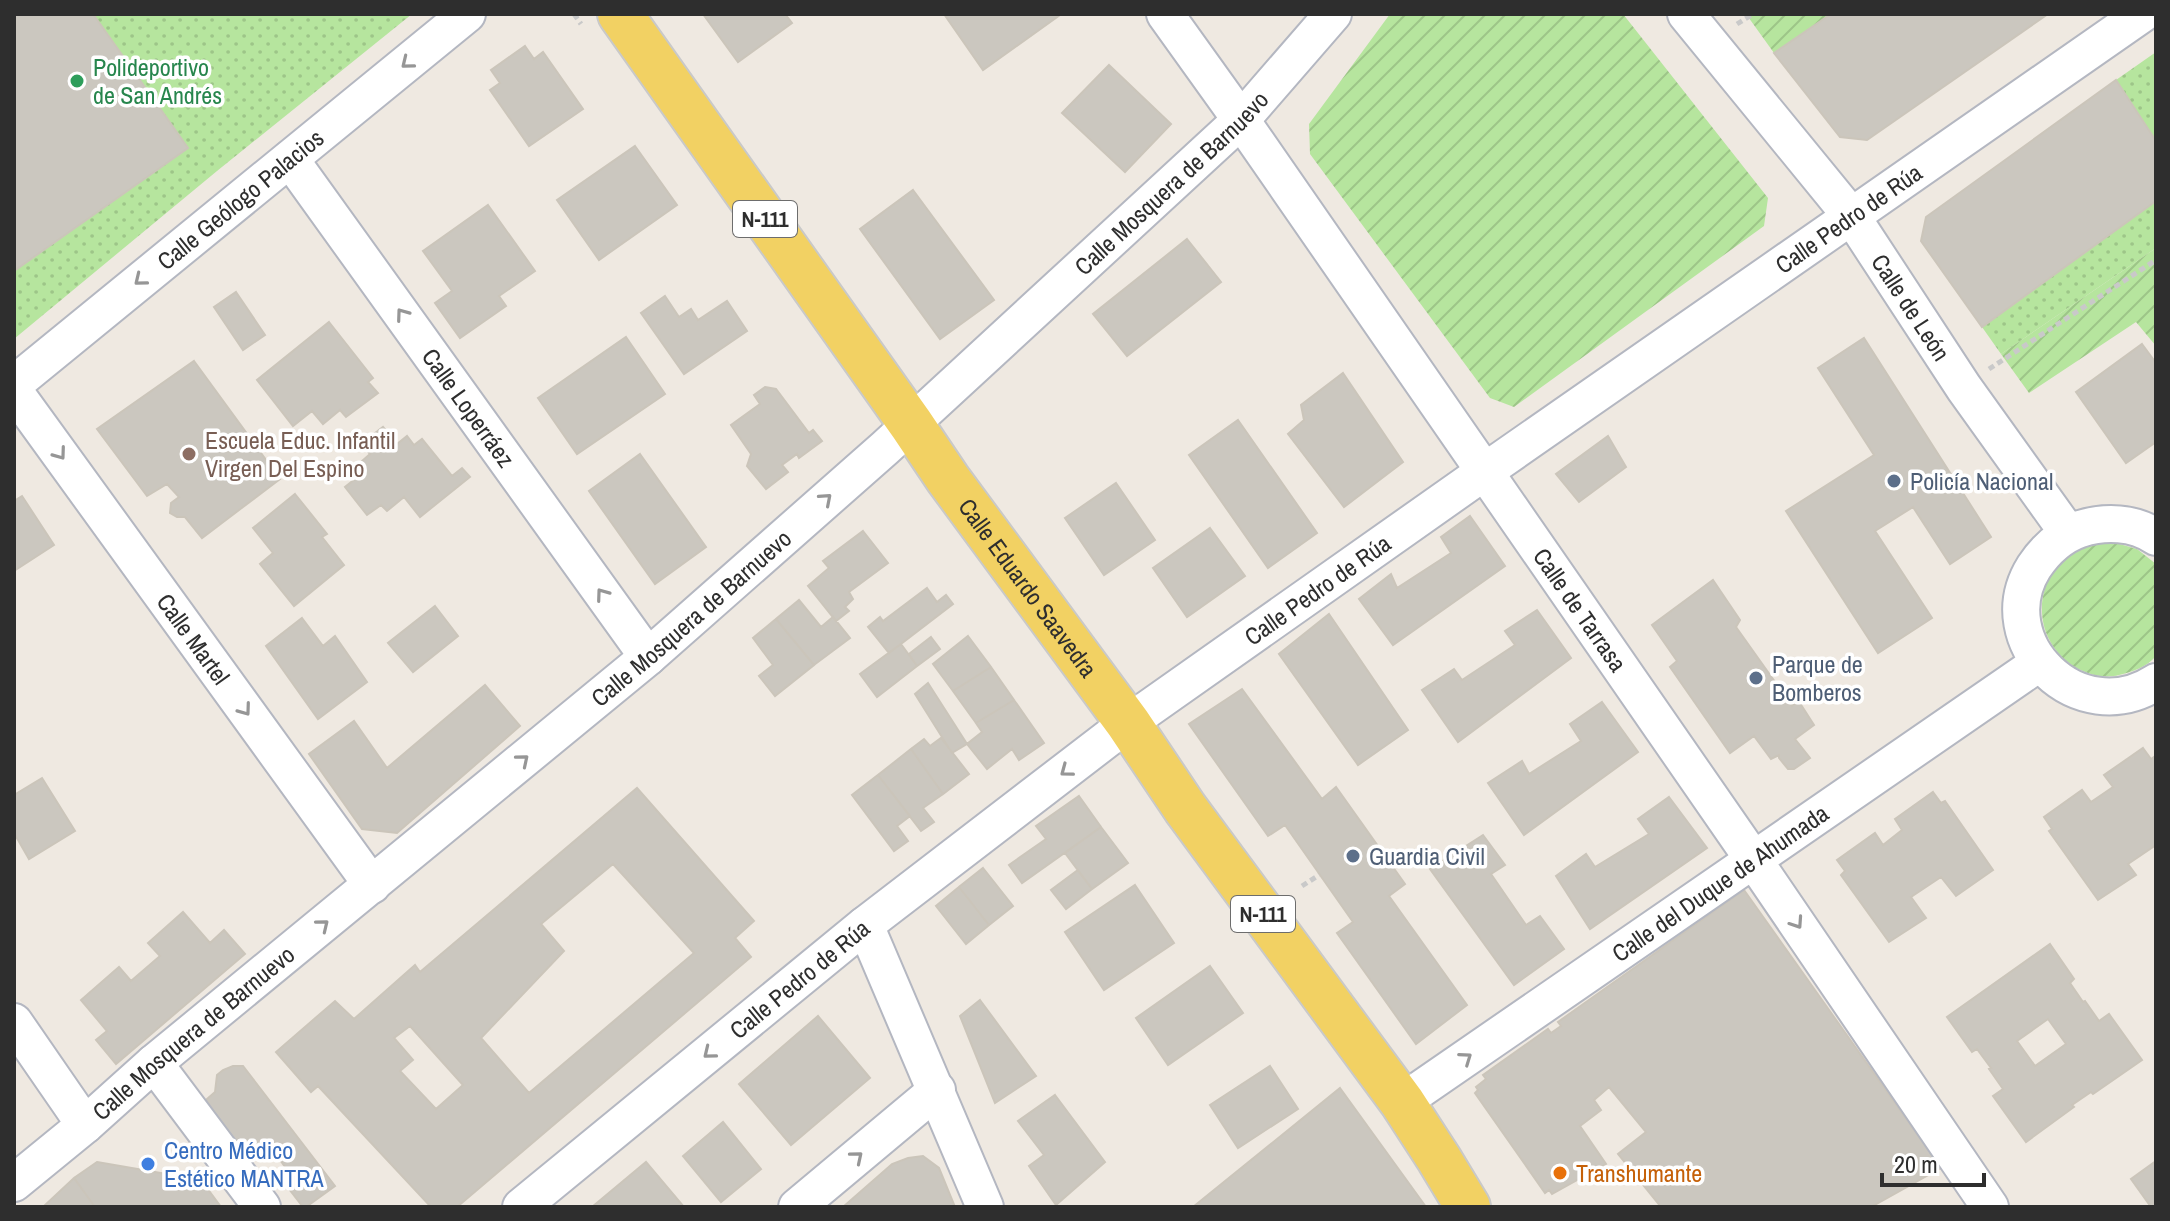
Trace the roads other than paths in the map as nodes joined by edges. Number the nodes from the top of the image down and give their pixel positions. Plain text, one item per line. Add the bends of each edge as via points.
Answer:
1 (467, 14) edge
2 (620, 14) edge
3 (1165, 14) edge
4 (1333, 14) edge
5 (1686, 14) edge
6 (2142, 14) edge
7 (1241, 120) junction
8 (290, 159) junction
9 (1852, 217) junction
10 (14, 384) edge
11 (14, 391) edge
12 (911, 424) junction
13 (1484, 472) junction
14 (2068, 533) junction
15 (2156, 537) edge
16 (648, 657) junction
17 (2039, 663) junction
18 (2156, 682) edge
19 (1128, 723) junction
20 (1753, 859) junction
21 (372, 885) junction
22 (865, 925) junction
23 (14, 1022) edge
24 (154, 1063) junction
25 (937, 1090) junction
26 (1402, 1102) junction
27 (85, 1125) junction
28 (1439, 1159) junction
29 (14, 1183) edge
30 (262, 1207) edge
31 (521, 1207) edge
32 (797, 1207) edge
33 (985, 1207) edge
34 (1459, 1207) edge
35 (1468, 1207) edge
36 (1487, 1207) edge
37 (1990, 1207) edge

1 -> 8 street, Calle Geólogo Palacios
2 - 12 main road, Calle Eduardo Saavedra / N-111
3 - 7 street, Calle de Tarrasa
4 - 7 street, Calle Mosquera de Barnuevo
5 - 9 street, Calle de León
6 - 9 street, Calle Pedro de Rúa
7 - 12 street, Calle Mosquera de Barnuevo
7 - 13 street, Calle de Tarrasa
8 -> 10 street, Calle Geólogo Palacios
16 -> 8 street, Calle Loperráez
9 - 13 street, Calle Pedro de Rúa
9 - 14 street, Calle de León via 1964,388
11 -> 21 street, Calle Martel
16 -> 12 street, Calle Mosquera de Barnuevo
12 - 19 main road, Calle Eduardo Saavedra / N-111
13 - 19 street, Calle Pedro de Rúa
13 - 20 street, Calle de Tarrasa
14 - 15 street via 2096,524 2125,524
14 - 17 street via 2044,552 2028,577 2021,607 2025,636
21 -> 16 street, Calle Mosquera de Barnuevo
17 - 18 street via 2060,683 2087,695 2115,697
17 - 20 street, Calle del Duque de Ahumada
19 -> 22 street, Calle Pedro de Rúa
19 - 26 main road, Calle Eduardo Saavedra / N-111
26 -> 20 street, Calle del Duque de Ahumada
20 -> 37 street, Calle de Tarrasa
24 -> 21 street, Calle Mosquera de Barnuevo
22 - 25 street
22 -> 31 street, Calle Pedro de Rúa
23 - 27 street
24 - 27 street, Calle Mosquera de Barnuevo
24 - 30 street
32 -> 25 street
25 - 33 street
26 - 28 main road, Calle Eduardo Saavedra / N-111
27 - 29 street, Calle Mosquera de Barnuevo
28 - 34 main road, N-111
28 - 35 main road, N-111
28 - 36 main road, N-111

